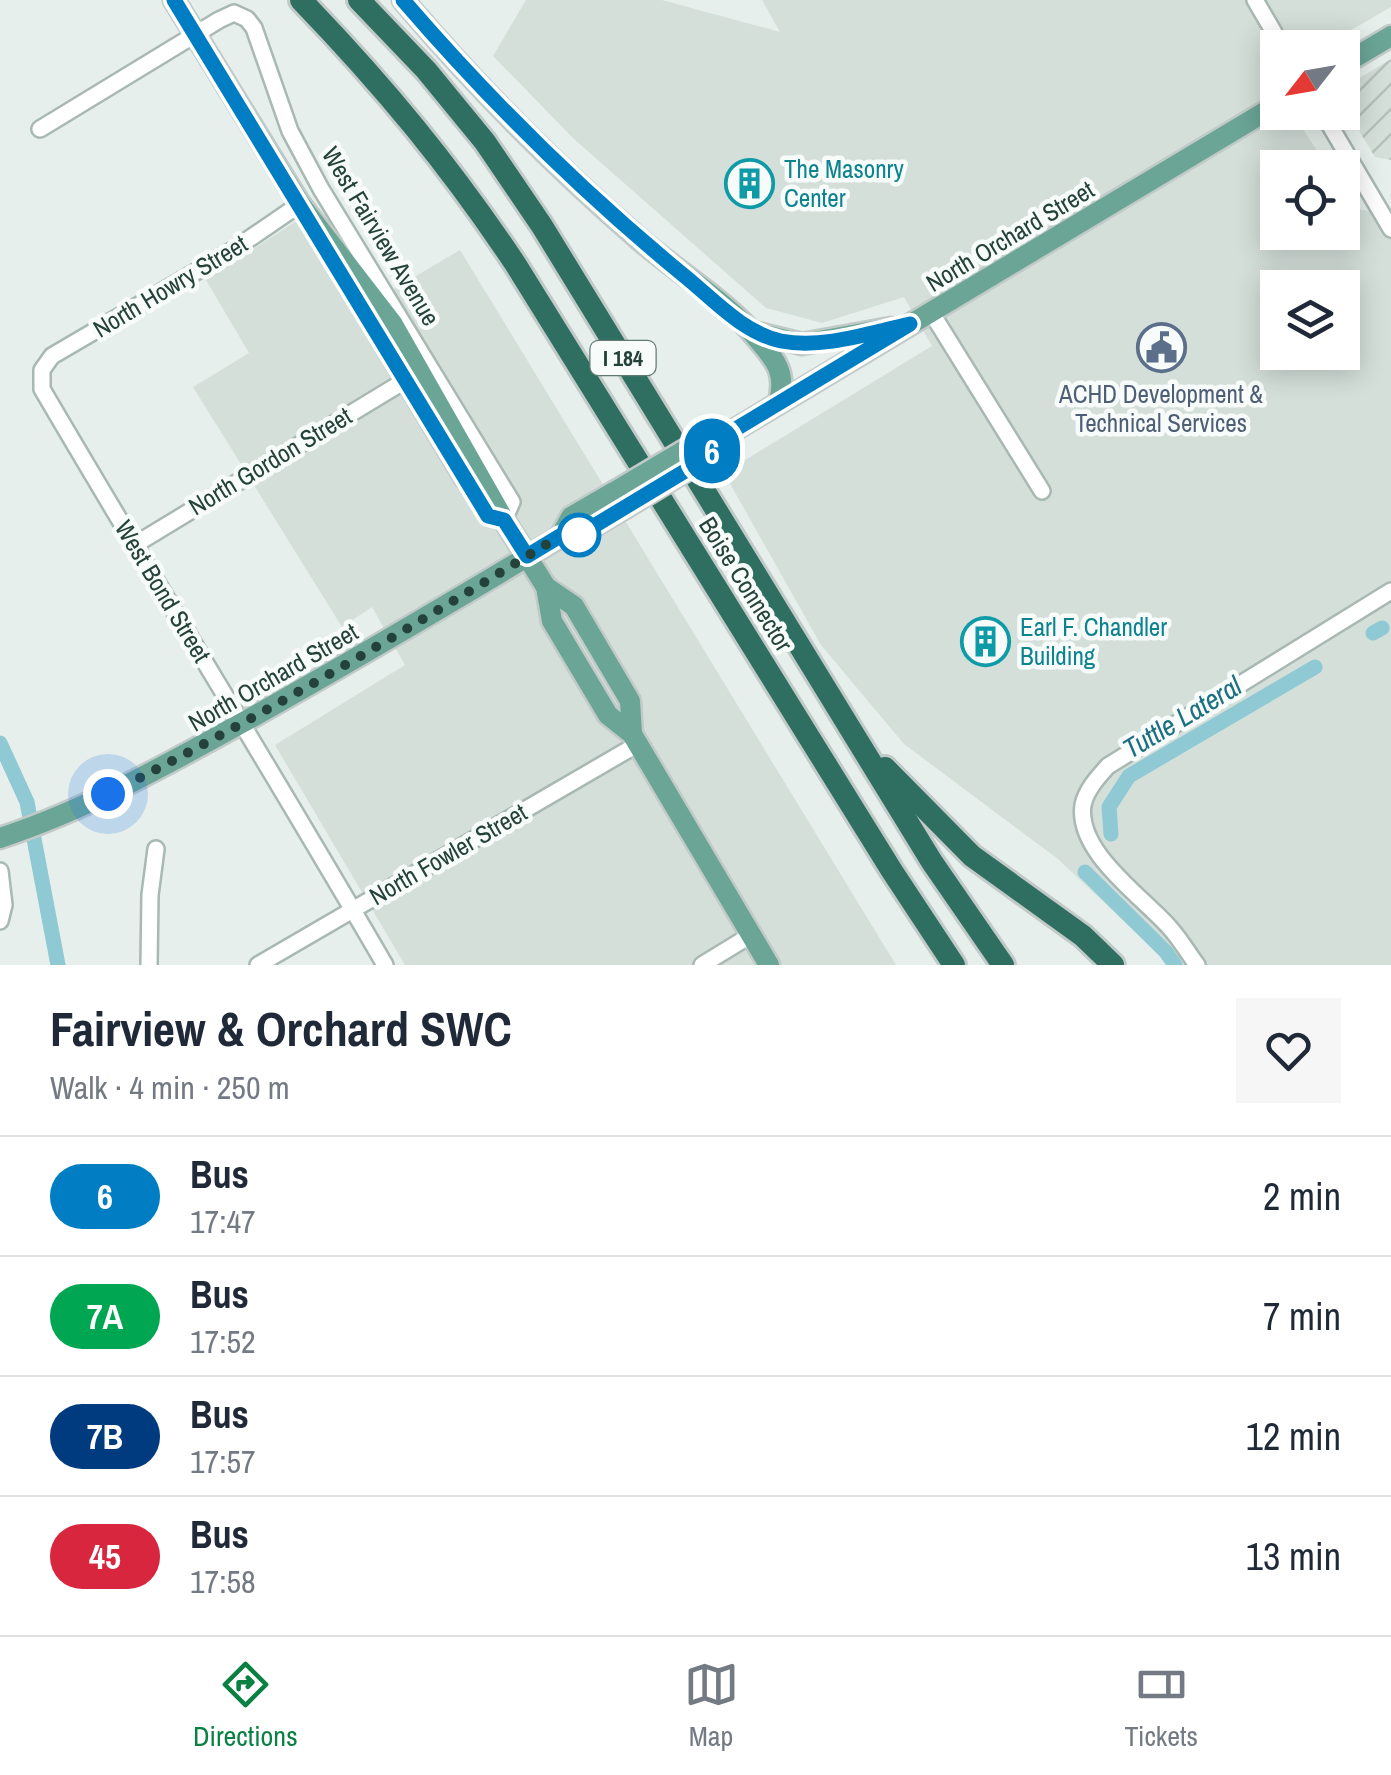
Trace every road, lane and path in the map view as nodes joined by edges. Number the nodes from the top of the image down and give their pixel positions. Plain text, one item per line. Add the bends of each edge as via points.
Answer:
1 (174, 0) edge
2 (286, 0) edge
3 (302, 0) edge
4 (359, 0) edge
5 (403, 0) edge
6 (1254, 0) edge
7 (1272, 30) edge
8 (195, 34) junction
9 (1391, 36) edge
10 (1360, 54) edge
11 (366, 68) junction
12 (1260, 115) edge
13 (40, 129) dead end
14 (1333, 130) edge
15 (300, 204) junction
16 (1391, 228) edge
17 (931, 312) junction
18 (910, 324) junction
19 (751, 331) junction
20 (42, 370) joint
21 (406, 380) junction
22 (779, 402) junction
23 (1042, 491) dead end
24 (504, 520) junction
25 (136, 544) junction
26 (527, 556) junction
27 (1391, 592) edge
28 (242, 723) junction
29 (856, 738) junction
30 (635, 739) junction
31 (0, 838) edge
32 (156, 848) dead end
33 (0, 872) edge
34 (352, 909) junction
35 (0, 921) edge
36 (751, 935) junction
37 (149, 965) edge
38 (258, 965) edge
39 (385, 965) edge
40 (702, 965) edge
41 (769, 965) edge
42 (954, 965) edge
43 (1003, 965) edge
44 (1113, 965) edge
45 (1198, 965) edge

1 - 8 main road, West Fairview Avenue
2 - 11 highway
3 - 11 highway, Boise Connector / I 184
4 - 29 highway, Boise Connector / I 184 via 485,142 542,226
5 - 19 main road via 565,172
6 - 7 street
8 - 13 street
8 - 15 main road, West Fairview Avenue
8 - 24 street, West Fairview Avenue via 234,13 254,28 290,130 321,189 512,502
9 - 10 main road
11 - 42 highway, Boise Connector / I 184 via 461,183 516,265
12 - 17 main road, North Orchard Street
14 - 16 street
15 - 20 street, North Howry Street via 52,356
15 - 21 main road, West Fairview Avenue
15 - 24 main road via 392,323
17 - 18 main road, North Orchard Street
17 - 23 street
18 - 19 main road via 802,344
18 - 22 main road, North Orchard Street
19 - 22 main road via 781,371
20 - 25 street, West Bond Street via 42,390
21 - 24 main road, West Fairview Avenue via 488,516
21 - 25 street, North Gordon Street
22 - 26 main road, North Orchard Street, bridge via 719,439 710,456 618,501 579,535 560,536
24 - 26 main road, West Fairview Avenue
25 - 28 street, West Bond Street
26 - 28 main road, North Orchard Street
26 - 30 main road, West Fairview Avenue via 546,587 574,606 588,628 630,701
27 - 45 street via 1108,766 1093,783 1083,804 1096,852
28 - 31 main road, North Orchard Street via 77,809
28 - 34 street, West Bond Street
29 - 43 highway, Boise Connector / I 184
29 - 44 highway via 972,856
30 - 34 street, North Fowler Street
30 - 36 main road, West Fairview Avenue
32 - 37 street
33 - 35 street
34 - 38 street, North Fowler Street
34 - 39 street, West Bond Street
36 - 40 street
36 - 41 main road, West Fairview Avenue

